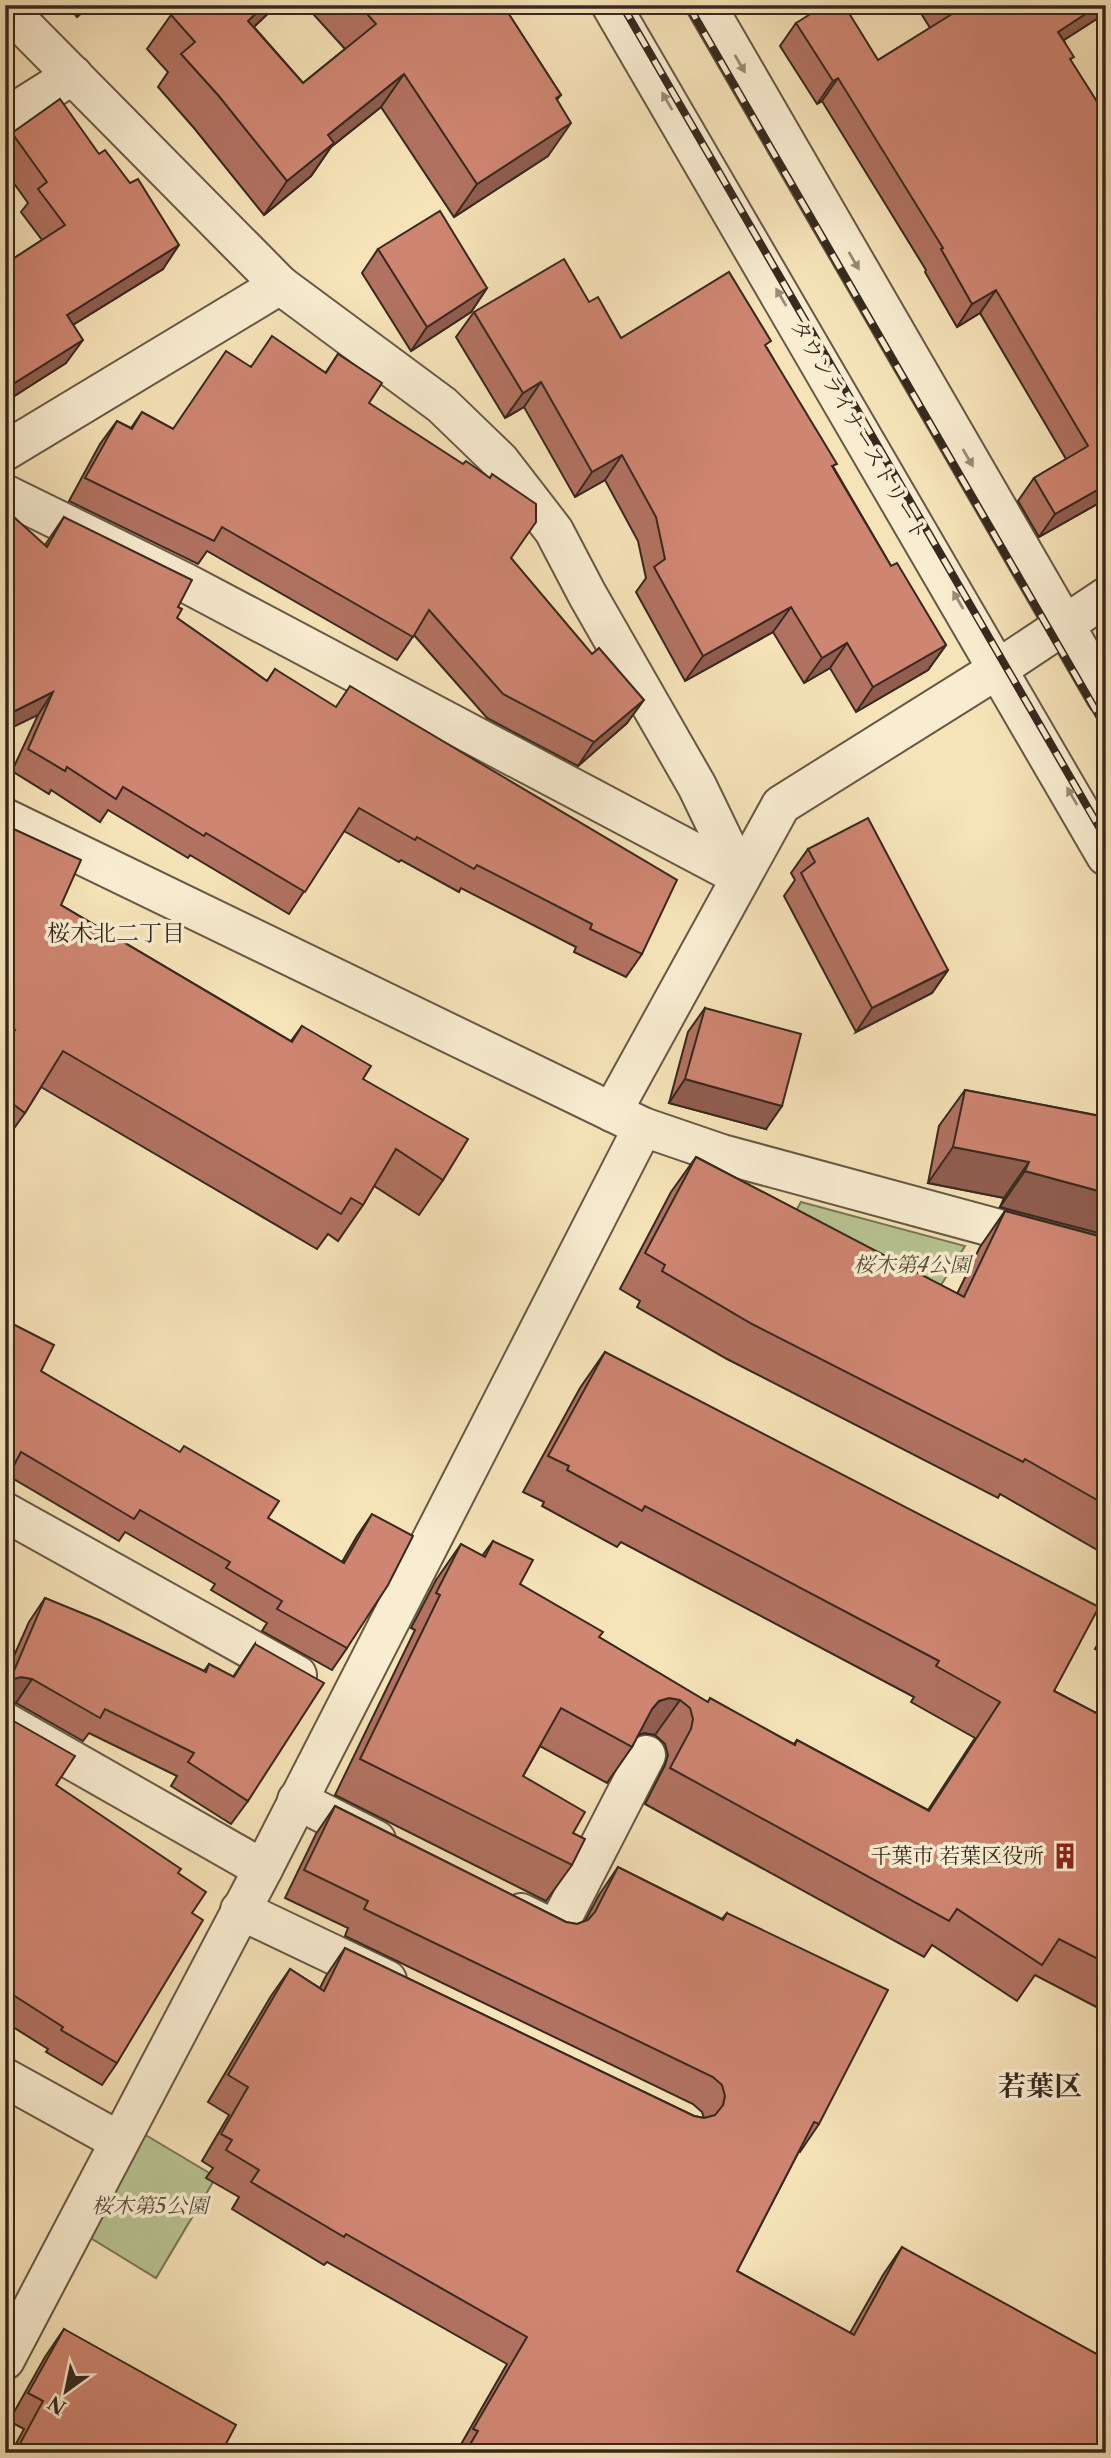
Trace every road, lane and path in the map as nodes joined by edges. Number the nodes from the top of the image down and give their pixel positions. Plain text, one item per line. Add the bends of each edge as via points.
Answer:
1 (611, 5) edge
2 (706, 5) edge
3 (5, 6) edge
4 (73, 75) junction
5 (5, 118) edge
6 (280, 285) junction
7 (5, 451) edge
8 (5, 494) edge
9 (1106, 597) edge
10 (1065, 625) junction
11 (998, 669) junction
12 (1106, 696) edge
13 (5, 818) edge
14 (1106, 856) edge
15 (741, 877) junction
16 (628, 1120) junction
17 (1106, 1258) edge
18 (5, 1512) edge
19 (346, 1703) junction
20 (5, 1722) edge
21 (646, 1755) edge
22 (297, 1800) junction
23 (408, 1856) edge
24 (262, 1869) junction
25 (494, 1899) edge
26 (240, 1910) junction
27 (413, 1993) edge
28 (5, 2078) edge
29 (119, 2141) junction
30 (5, 2360) edge

11 -> 1 street, タウンライナーストリート
2 -> 10 street
3 - 4 street
4 - 5 street
4 - 6 street
6 - 7 street
6 - 15 street via 442,405 500,461 554,531 697,786
8 - 15 street via 184,582
9 - 10 street
10 - 11 street
10 - 12 street
14 -> 11 street, タウンライナーストリート
11 - 15 street via 781,805
13 - 16 street
15 - 16 street
16 - 17 street via 722,1154
16 - 19 street
18 - 19 street
19 - 22 street
20 - 24 street
21 - 25 street via 556,1930
22 - 23 street
22 - 24 street
24 - 26 street
26 - 27 street
26 - 29 street
28 - 29 street
29 - 30 street

